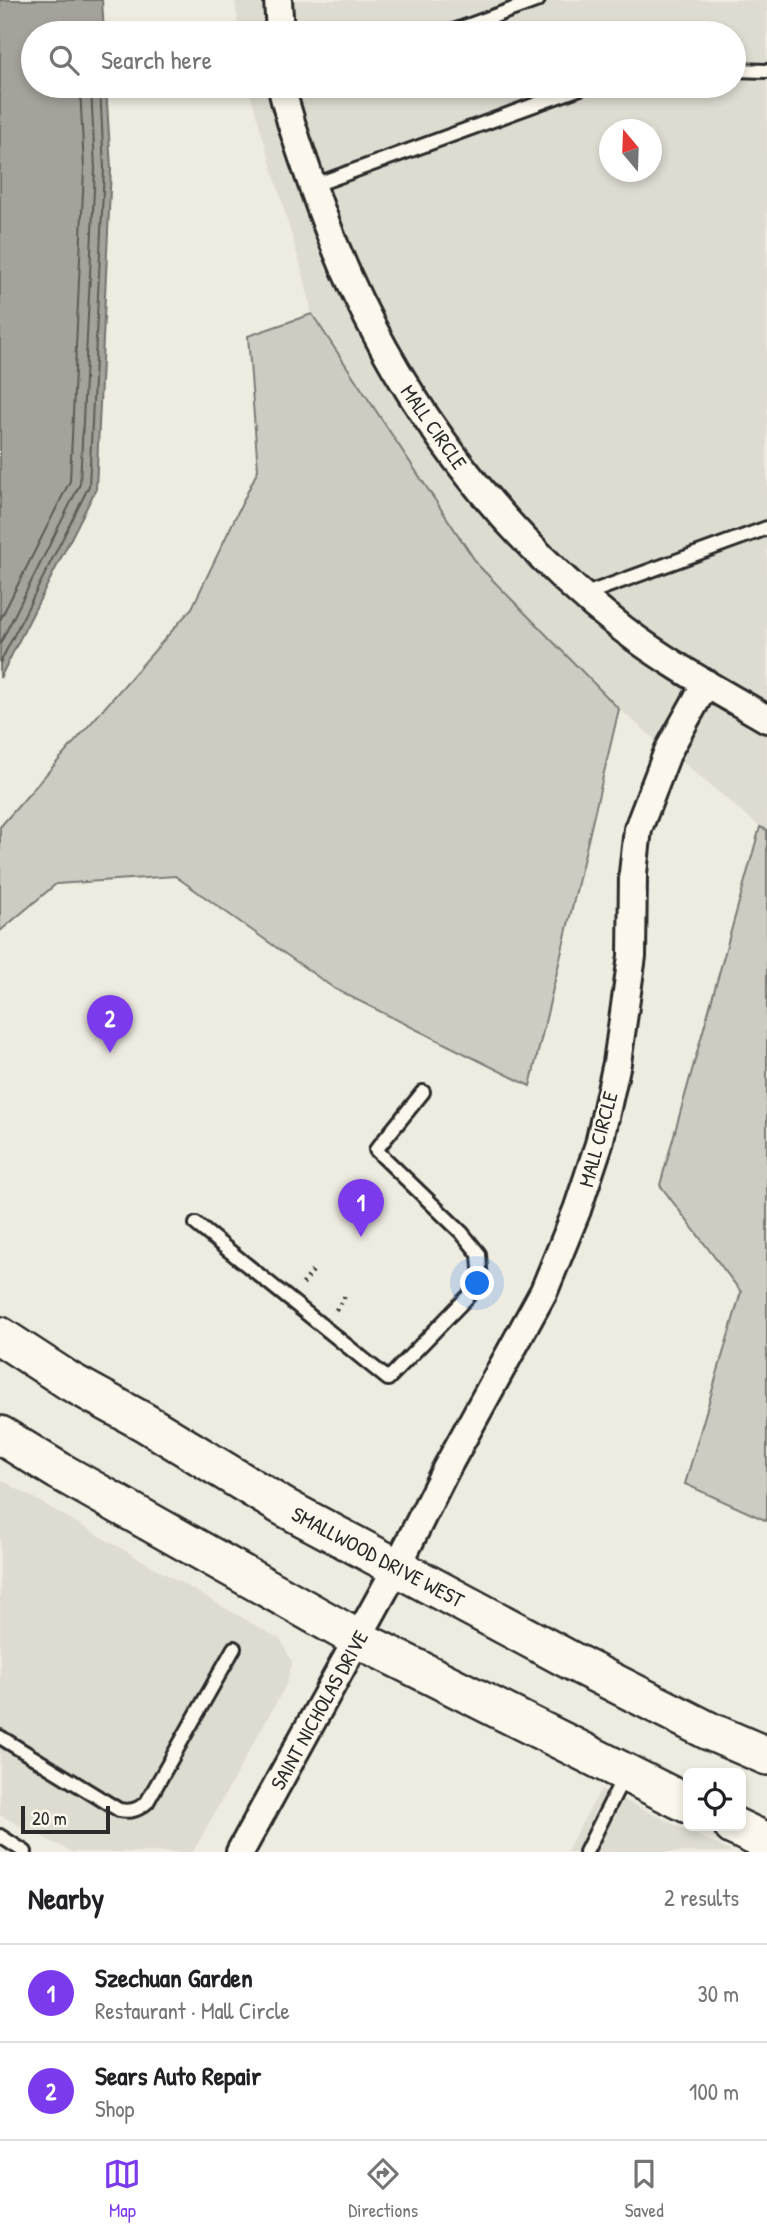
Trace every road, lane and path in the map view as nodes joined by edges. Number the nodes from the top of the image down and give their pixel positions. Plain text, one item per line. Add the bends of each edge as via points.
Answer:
1 (278, 0) edge
2 (538, 0) edge
3 (279, 21) edge
4 (481, 21) edge
5 (746, 70) edge
6 (767, 71) edge
7 (290, 98) edge
8 (553, 98) edge
9 (312, 186) junction
10 (767, 528) edge
11 (582, 595) junction
12 (706, 683) junction
13 (767, 719) edge
14 (423, 1091) dead end
15 (196, 1223) dead end
16 (0, 1336) edge
17 (0, 1435) edge
18 (397, 1567) junction
19 (358, 1639) junction
20 (234, 1648) dead end
21 (0, 1737) edge
22 (767, 1756) edge
23 (625, 1773) junction
24 (683, 1802) edge
25 (744, 1831) edge
26 (0, 1836) edge
27 (767, 1842) edge
28 (25, 1852) edge
29 (240, 1852) edge
30 (586, 1852) edge

1 - 3 street
2 - 4 lane
5 - 6 lane
7 - 9 street, MALL CIRCLE
8 - 9 lane
9 - 11 street, MALL CIRCLE via 346,274 425,419 474,483
10 - 11 lane
11 - 12 street, MALL CIRCLE via 625,631
12 - 13 street, MALL CIRCLE
12 - 18 street, MALL CIRCLE via 668,751 638,829 632,956 617,1063 599,1144 577,1210 544,1291
14 - 15 lane via 376,1150 470,1243 478,1254 481,1283 388,1379
16 - 18 main road, SMALLWOOD DRIVE WEST via 282,1506
17 - 19 main road
18 - 19 street, SAINT NICHOLAS DRIVE
18 - 22 main road, SMALLWOOD DRIVE WEST via 651,1702
19 - 23 main road
19 - 29 street, SAINT NICHOLAS DRIVE
20 - 21 lane via 148,1802 139,1809 119,1810
23 - 24 main road
23 - 30 lane
25 - 27 main road
26 - 28 lane

